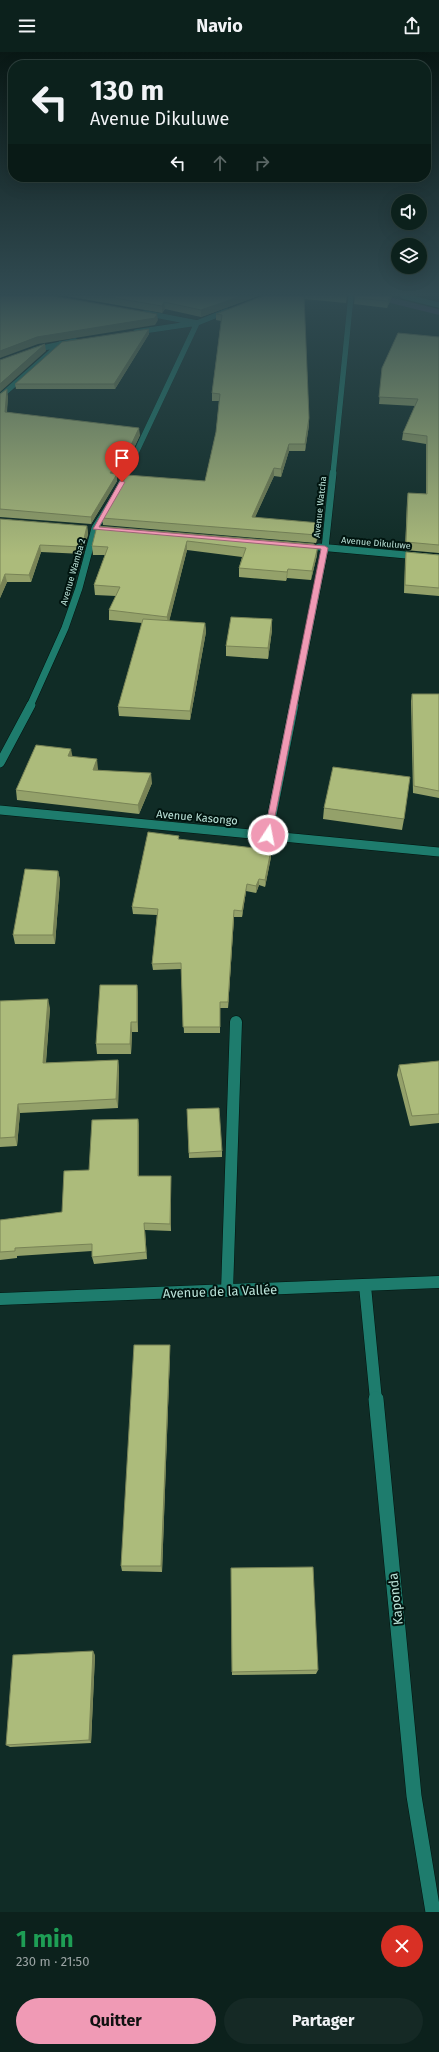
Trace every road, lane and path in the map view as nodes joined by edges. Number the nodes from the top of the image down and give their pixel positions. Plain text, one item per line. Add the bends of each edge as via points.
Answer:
1 (16, 383) edge
2 (169, 383) edge
3 (342, 383) edge
4 (0, 397) edge
5 (88, 528) edge
6 (95, 528) junction
7 (103, 529) edge
8 (309, 546) edge
9 (325, 548) junction
10 (439, 558) edge
11 (0, 763) edge
12 (0, 810) edge
13 (268, 835) junction
14 (439, 852) edge
15 (236, 1022) dead end
16 (439, 1282) edge
17 (365, 1286) junction
18 (227, 1291) junction
19 (0, 1300) edge
20 (433, 1912) edge

1 - 4 street
2 - 6 street, Avenue Wamba 2 via 116,495
3 - 9 street, Avenue Watcha
5 - 6 street
6 - 7 street
6 - 11 street, Avenue Wamba 2 via 80,588 65,628 37,693
8 - 9 street, Avenue Dikuluwe
9 - 10 street, Avenue Dikuluwe
9 - 13 street, Avenue Watcha
12 - 13 street, Avenue Kasongo
13 - 14 street, Avenue Kasongo
15 - 18 street
16 - 17 street, Avenue de la Vallée
17 - 18 street, Avenue de la Vallée
17 - 20 street, Kaponda via 414,1796
18 - 19 street, Avenue de la Vallée

